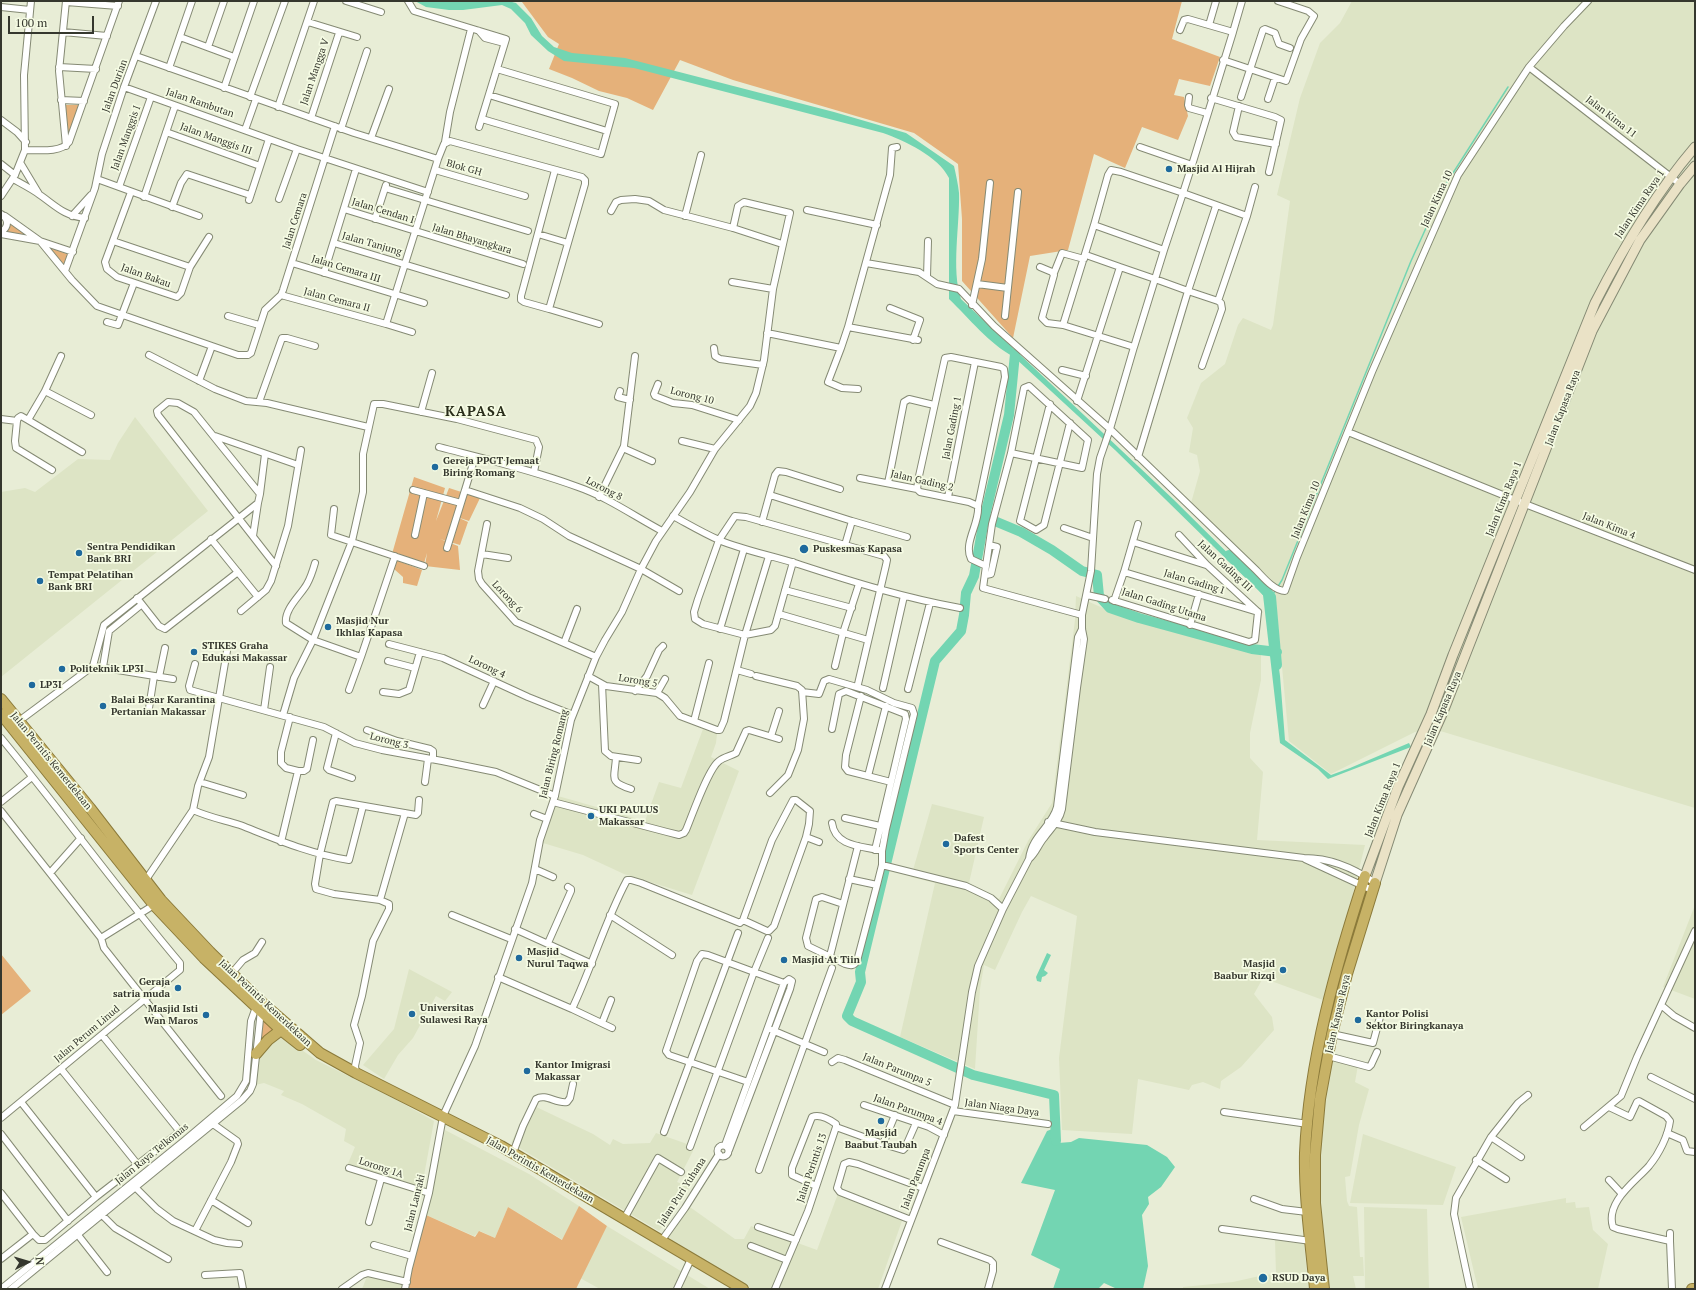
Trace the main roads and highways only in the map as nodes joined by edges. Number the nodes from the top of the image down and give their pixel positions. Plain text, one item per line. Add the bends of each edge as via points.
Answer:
1 (1695, 147) edge
2 (1695, 166) edge
3 (1, 699) edge
4 (1433, 708) junction
5 (1443, 712) junction
6 (1, 714) edge
7 (42, 757) junction
8 (1364, 881) joint
9 (1373, 887) joint
10 (157, 903) junction
11 (1360, 913) junction
12 (260, 1006) junction
13 (1328, 1009) junction
14 (1338, 1011) junction
15 (281, 1030) junction
16 (256, 1054) road end
17 (1320, 1070) junction
18 (443, 1119) junction
19 (1310, 1154) junction
20 (627, 1221) junction
21 (1319, 1285) edge
22 (743, 1289) edge

1 - 4 main road, Jalan Kima Raya 1 via 1647,211 1595,304
2 - 5 main road, Jalan Kapasa Raya via 1640,240 1592,331
3 - 7 highway, Jalan Perintis Kemerdekaan
4 - 5 main road
4 - 8 main road, Jalan Kima Raya 1 via 1398,787
5 - 9 main road, Jalan Kapasa Raya via 1397,815
6 - 7 highway, Jalan Perintis Kemerdekaan
7 - 10 highway, Jalan Perintis Kemerdekaan
7 - 10 highway, Jalan Perintis Kemerdekaan via 145,880
8 - 11 highway, Jalan Kapasa Raya
9 - 11 highway, Jalan Kapasa Raya
10 - 12 highway, Jalan Perintis Kemerdekaan via 232,973
10 - 12 highway, Jalan Perintis Kemerdekaan via 204,958
11 - 13 highway, Jalan Kapasa Raya via 1339,962
11 - 14 highway, Jalan Kapasa Raya
12 - 15 highway, Jalan Perintis Kemerdekaan
12 - 18 highway, Jalan Perintis Kemerdekaan via 320,1054
13 - 14 highway
13 - 17 highway, Jalan Kapasa Raya
14 - 17 highway, Jalan Kapasa Raya via 1328,1056
15 - 16 highway
15 - 18 highway, Jalan Perintis Kemerdekaan via 322,1062
17 - 19 highway, Jalan Kapasa Raya via 1320,1099
17 - 19 highway, Jalan Kapasa Raya via 1308,1124
18 - 20 highway, Jalan Perintis Kemerdekaan via 513,1153
18 - 20 highway, Jalan Perintis Kemerdekaan via 612,1218 621,1222
19 - 21 highway, Jalan Kapasa Raya
19 - 21 highway, Jalan Kapasa Raya via 1307,1212
20 - 22 highway, Jalan Perintis Kemerdekaan

